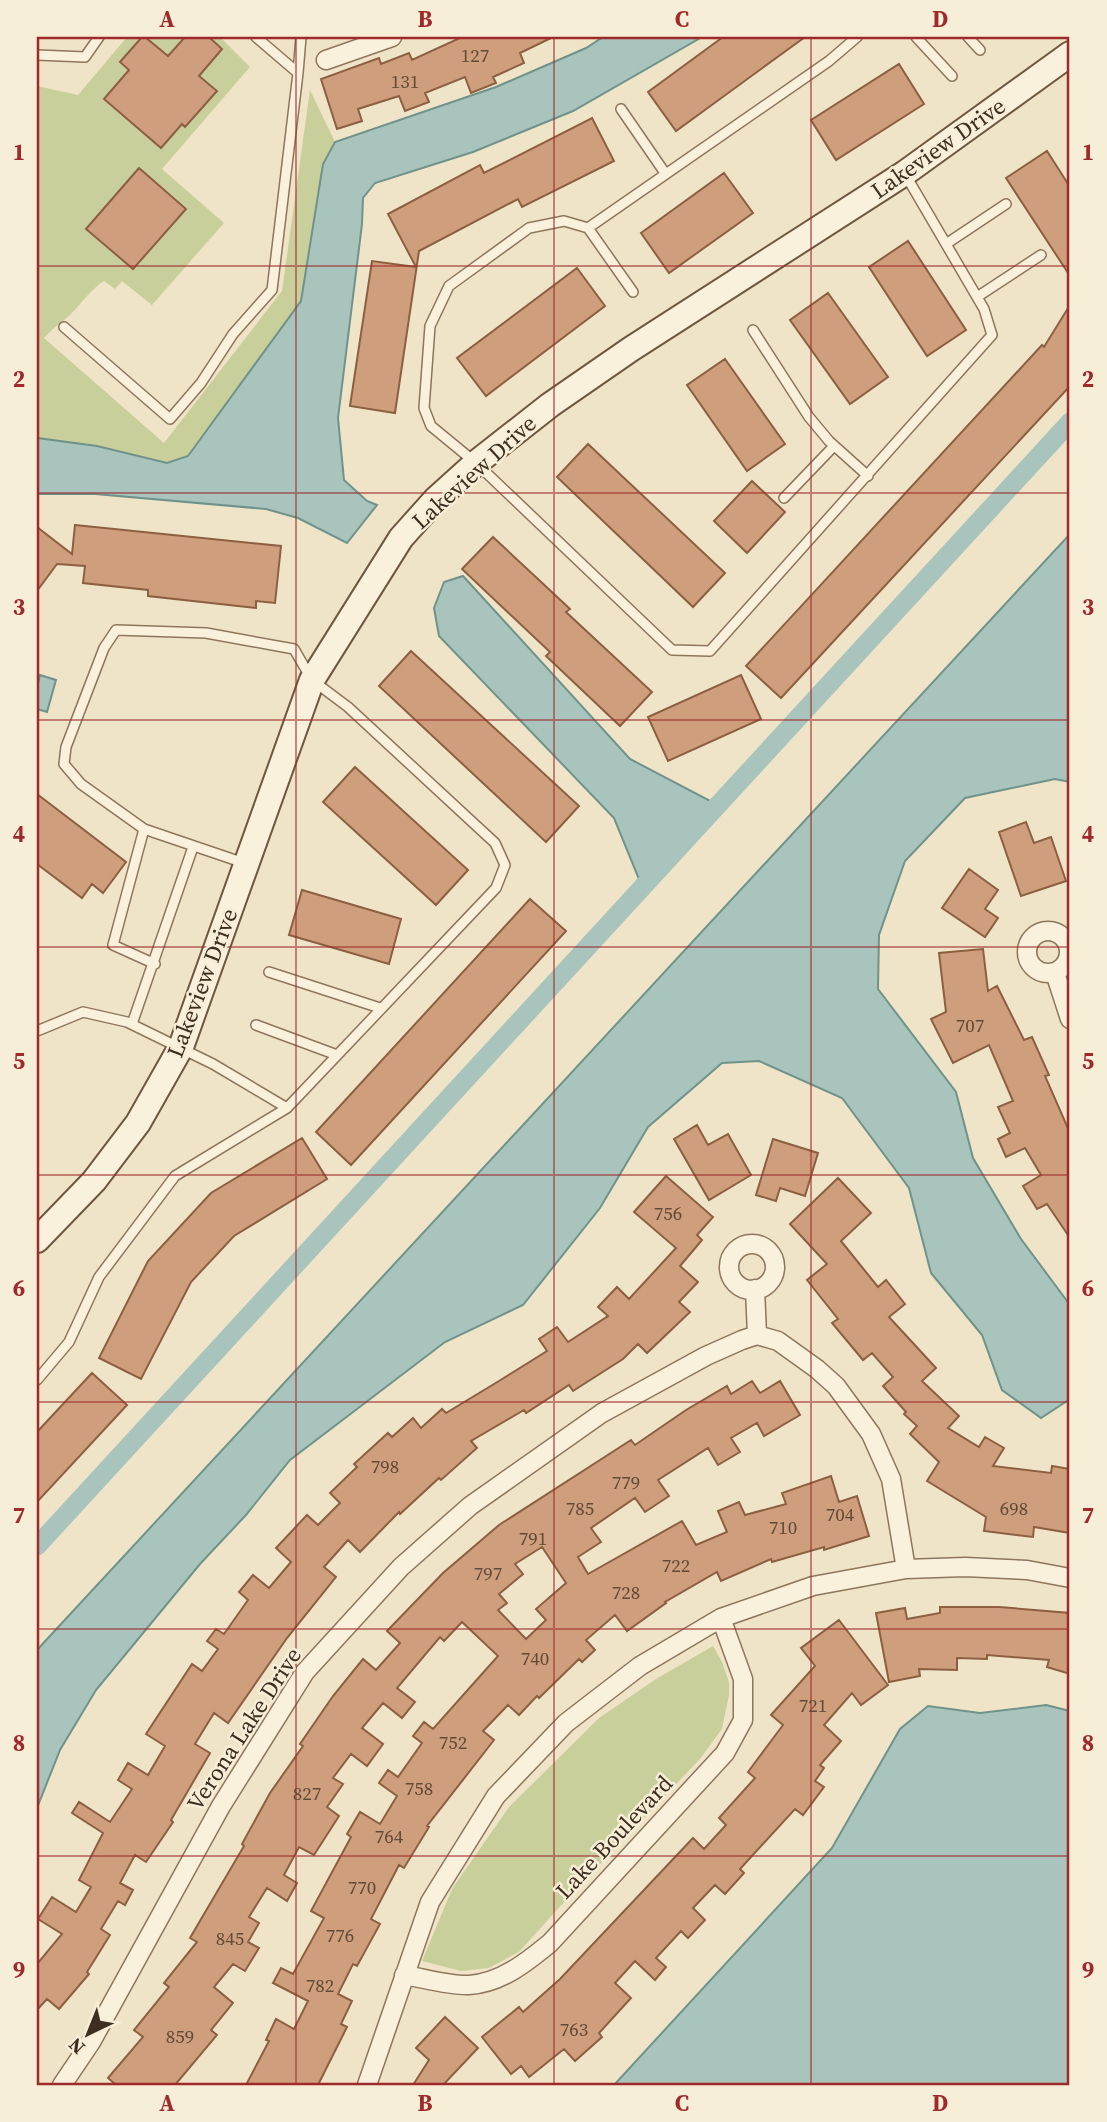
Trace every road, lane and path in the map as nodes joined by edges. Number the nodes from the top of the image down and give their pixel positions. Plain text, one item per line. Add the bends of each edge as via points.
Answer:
1 (99, 37) edge
2 (256, 37) edge
3 (301, 37) edge
4 (392, 37) edge
5 (857, 37) edge
6 (916, 37) edge
7 (968, 37) edge
8 (980, 50) dead end
9 (1070, 54) edge
10 (37, 55) edge
11 (326, 60) dead end
12 (299, 73) junction
13 (952, 76) dead end
14 (621, 109) dead end
15 (665, 173) junction
16 (905, 173) junction
17 (1006, 204) dead end
18 (588, 228) junction
19 (946, 244) junction
20 (1041, 255) dead end
21 (633, 292) dead end
22 (977, 297) junction
23 (64, 327) dead end
24 (753, 331) dead end
25 (834, 446) junction
26 (476, 463) junction
27 (868, 476) junction
28 (784, 498) dead end
29 (312, 680) junction
30 (145, 829) junction
31 (193, 847) junction
32 (247, 864) junction
33 (155, 964) junction
34 (270, 972) dead end
35 (1055, 973) dead end
36 (380, 1008) junction
37 (1070, 1018) edge
38 (132, 1024) junction
39 (256, 1025) dead end
40 (37, 1031) edge
41 (181, 1047) junction
42 (337, 1055) junction
43 (287, 1108) junction
44 (37, 1240) edge
45 (755, 1289) dead end
46 (757, 1335) junction
47 (37, 1380) edge
48 (906, 1569) junction
49 (1070, 1577) edge
50 (721, 1618) junction
51 (404, 1975) junction
52 (62, 2085) edge
53 (367, 2085) edge

1 - 10 lane via 85,57
2 - 12 lane
3 - 12 lane
4 - 11 street
5 - 15 lane
6 - 13 lane
7 - 8 lane
9 - 16 street, Lakeview Drive
12 - 23 lane via 271,290 170,419
14 - 15 lane
15 - 18 lane
16 - 19 lane
16 - 26 street, Lakeview Drive via 631,349
17 - 19 lane
18 - 21 lane
18 - 26 lane via 564,221 529,229 449,286 429,326 424,408 431,426
19 - 22 lane
20 - 22 lane
22 - 27 lane via 992,335
24 - 25 lane via 809,417
25 - 27 lane
25 - 28 lane
26 - 27 lane via 672,650 710,650
26 - 29 street, Lakeview Drive via 401,538
29 - 30 lane via 294,649 206,633 116,630 104,649 66,747 64,764 81,784
29 - 32 street, Lakeview Drive
29 - 36 lane via 348,707 495,843 505,865 496,888
30 - 31 lane
30 - 33 lane via 113,945
31 - 32 lane
31 - 33 lane
32 - 41 street, Lakeview Drive
33 - 38 lane
34 - 36 lane
35 - 37 street
36 - 42 lane
38 - 40 lane via 83,1012
38 - 41 lane
39 - 42 lane
41 - 43 lane
41 - 44 street, Lakeview Drive via 138,1123 94,1181
42 - 43 lane
43 - 47 lane via 175,1176 99,1277 69,1342
45 - 46 street
46 - 48 street via 778,1341 817,1368 871,1434 891,1479
46 - 52 street, Verona Lake Drive via 706,1356 602,1413 470,1507 401,1567 305,1672 221,1806 91,2042
48 - 49 street via 1027,1570
48 - 50 street via 813,1586
50 - 51 street via 640,1666 566,1723 496,1796 430,1902
50 - 51 street, Lake Boulevard via 743,1679 743,1720 725,1753 550,1943 524,1965 493,1980 469,1985
51 - 53 street

